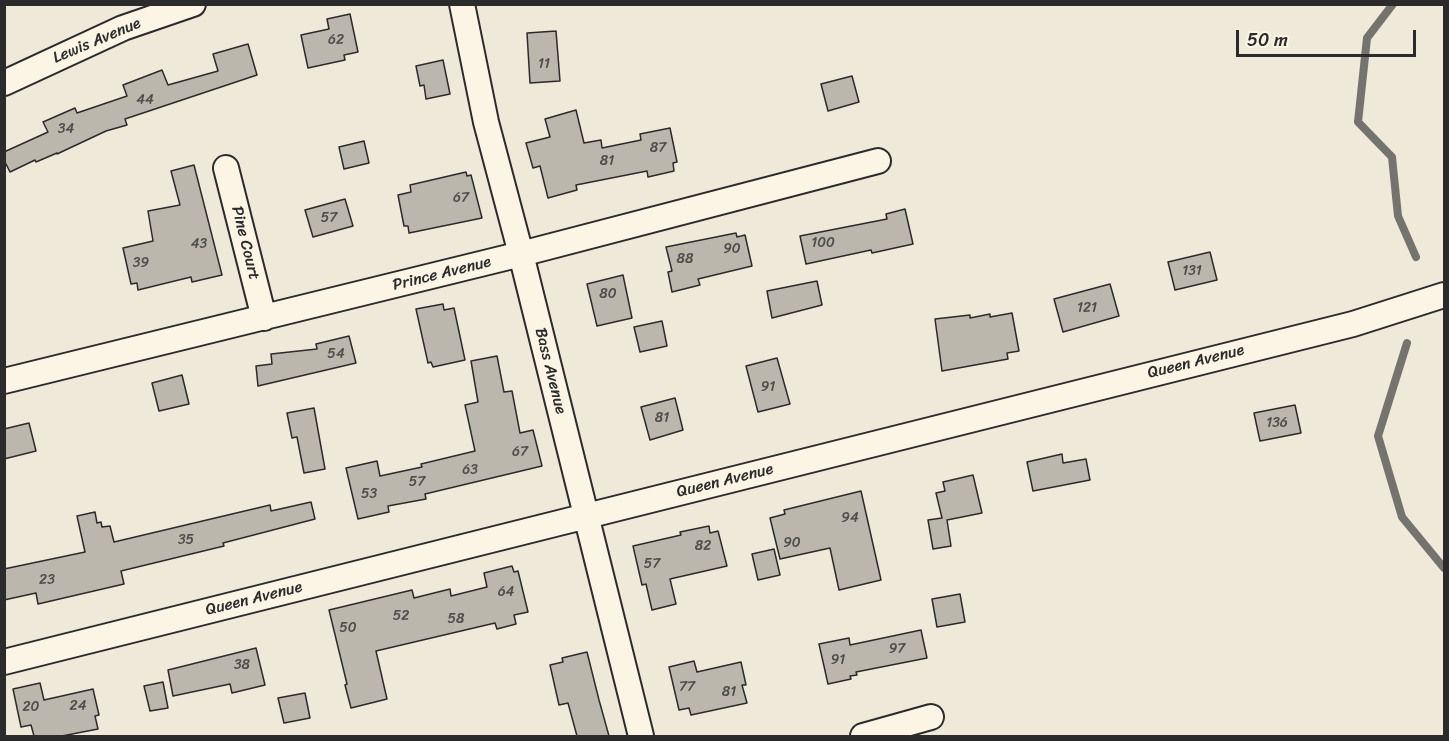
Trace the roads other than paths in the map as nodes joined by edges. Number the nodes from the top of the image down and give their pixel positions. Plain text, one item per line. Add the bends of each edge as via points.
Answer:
1 (193, 4) edge
2 (462, 4) edge
3 (4, 83) edge
4 (878, 161) dead end
5 (226, 168) dead end
6 (521, 254) junction
7 (1444, 295) edge
8 (264, 318) junction
9 (4, 381) edge
10 (587, 516) junction
11 (4, 662) edge
12 (931, 717) dead end
13 (641, 736) edge
14 (863, 736) edge

1 - 3 street, Lewis Avenue via 123,28
2 - 6 street, Bass Avenue via 486,122
4 - 6 street, Prince Avenue
5 - 8 street, Pine Court
6 - 8 street, Prince Avenue
6 - 10 street, Bass Avenue
7 - 10 street, Queen Avenue via 1353,324
8 - 9 street, Prince Avenue
10 - 11 street, Queen Avenue
10 - 13 street, Bass Avenue
12 - 14 street

